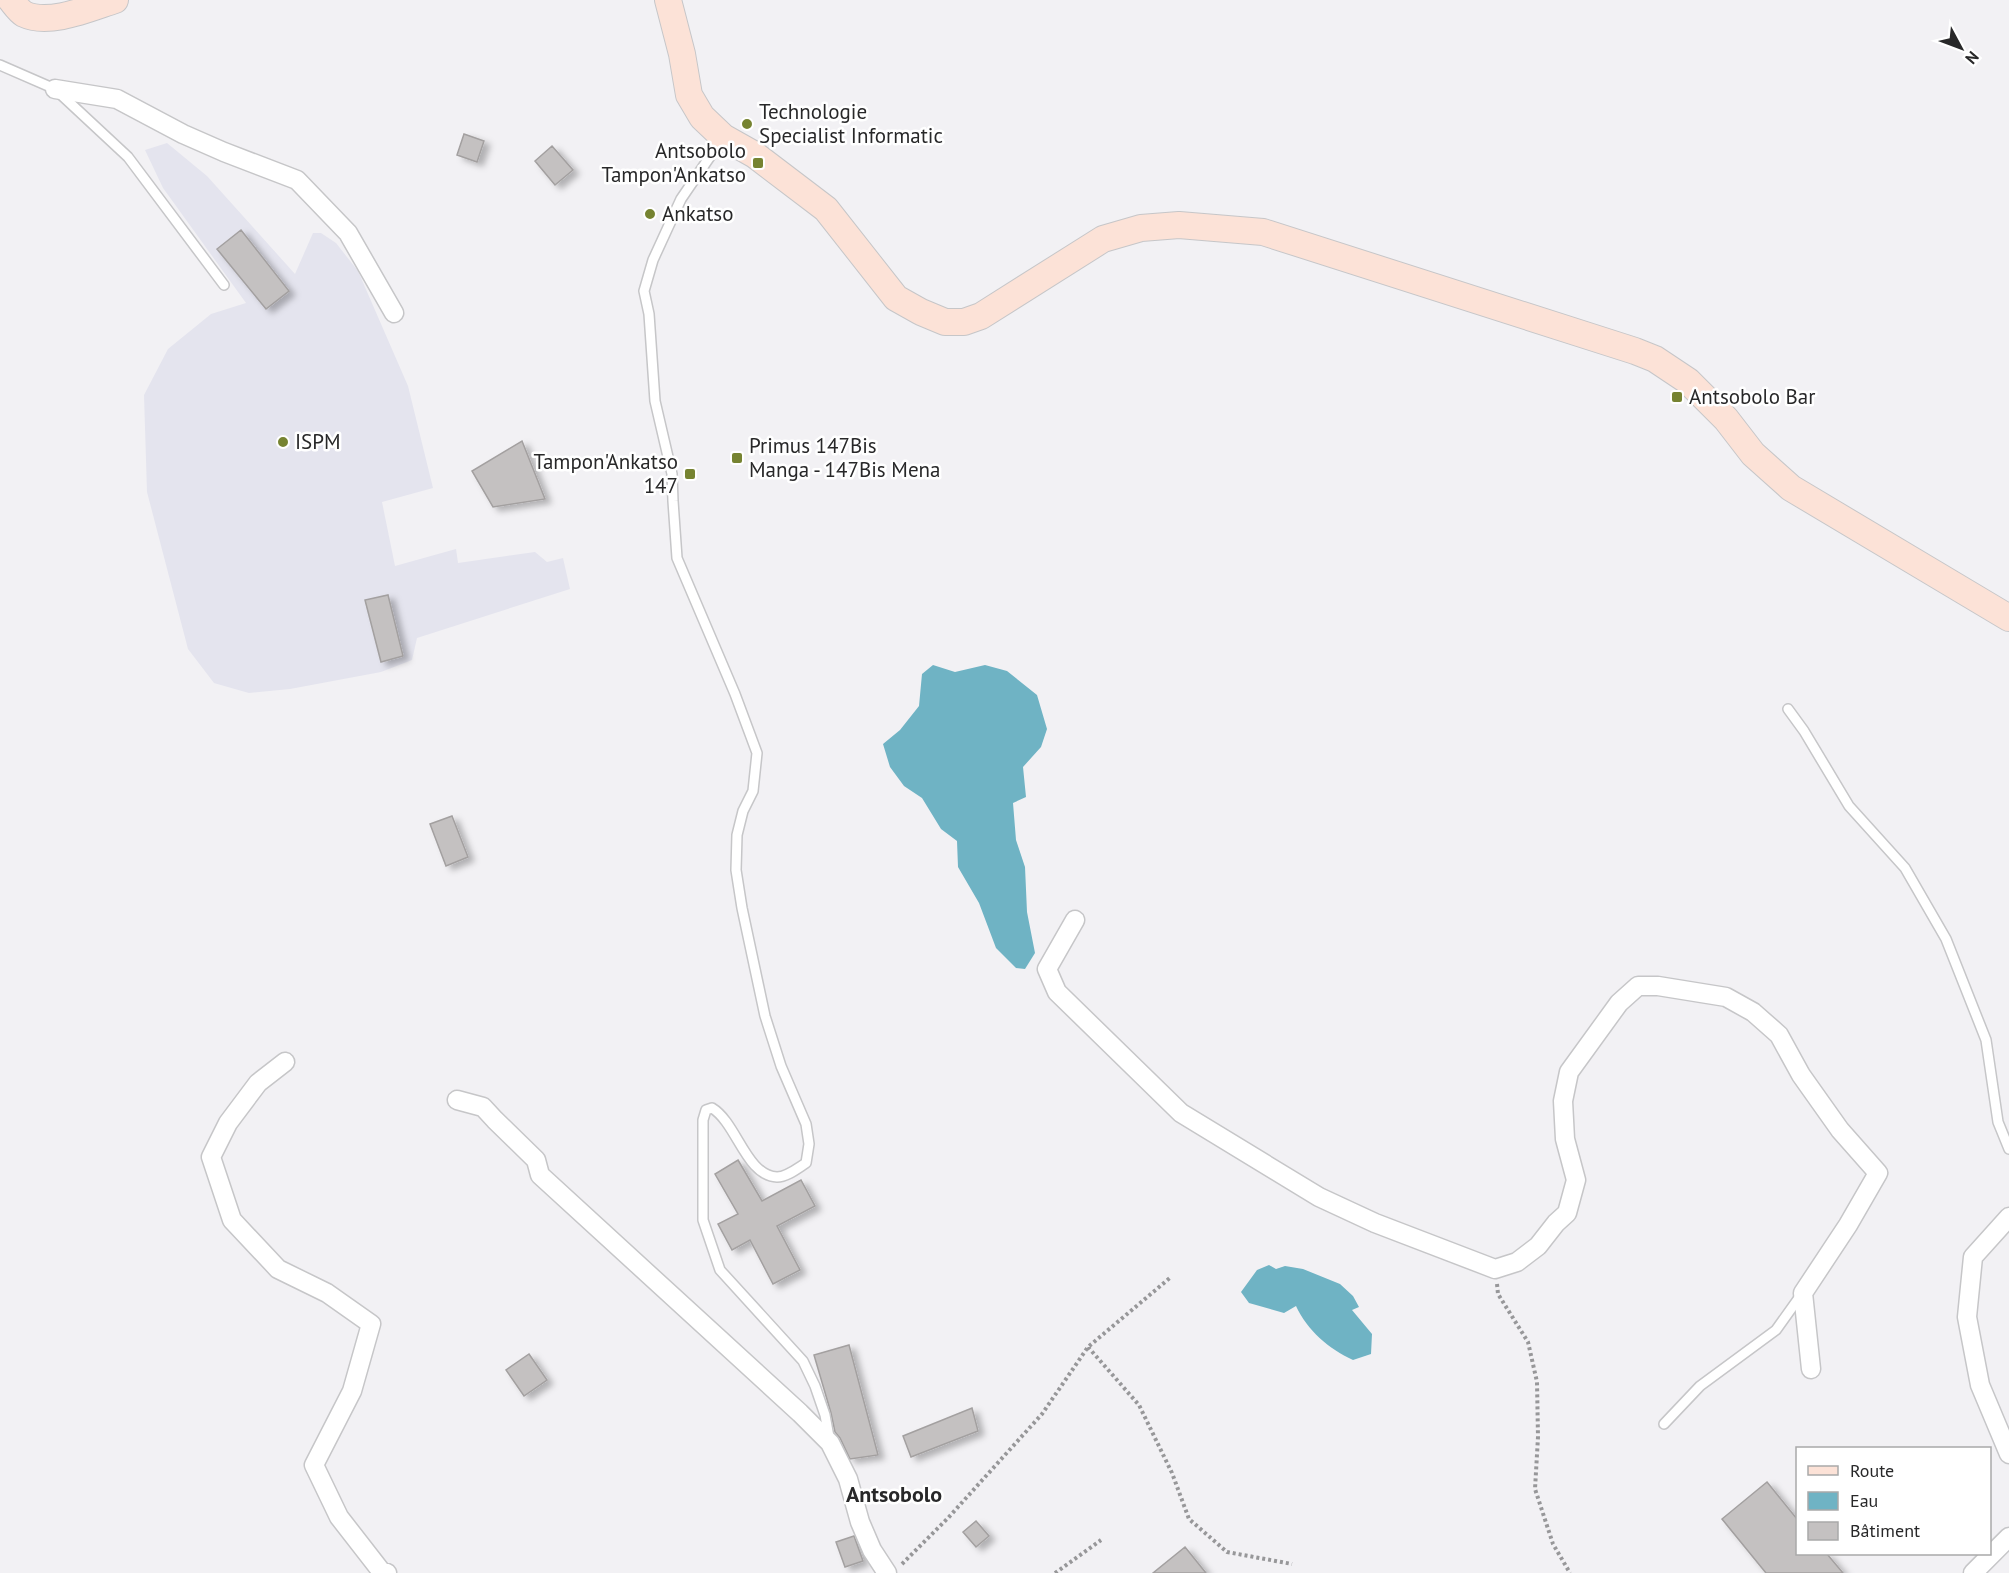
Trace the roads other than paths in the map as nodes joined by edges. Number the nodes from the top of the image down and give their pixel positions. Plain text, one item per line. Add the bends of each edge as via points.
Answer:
1 (11, 0) edge
2 (115, 0) edge
3 (668, 0) edge
4 (0, 65) edge
5 (54, 89) junction
6 (723, 137) junction
7 (224, 285) dead end
8 (394, 313) dead end
9 (2009, 618) edge
10 (1788, 709) dead end
11 (1075, 920) dead end
12 (285, 1062) dead end
13 (457, 1100) dead end
14 (2009, 1149) edge
15 (2009, 1217) edge
16 (1803, 1293) junction
17 (1811, 1369) dead end
18 (1664, 1424) dead end
19 (830, 1443) junction
20 (2009, 1454) edge
21 (2009, 1537) edge
22 (894, 1569) edge
23 (387, 1573) edge
24 (1973, 1573) edge

1 - 2 street via 22,13 36,17 67,16
3 - 6 street via 689,95 702,117
4 - 5 lane
5 - 7 lane via 128,157
5 - 8 street via 117,99 224,153 297,180 348,233
6 - 9 street via 755,155 826,209 896,298 945,321 964,322 981,316 1103,239 1141,228 1179,225 1263,232 1635,351 1688,381 1726,418 1753,454 1791,488
6 - 19 lane via 681,199 653,260 644,291 655,401 672,474 678,558 757,753 753,791 737,835 736,870 765,1016 806,1124 809,1144 806,1163 792,1172 778,1177 763,1173 719,1113 712,1108 706,1110 704,1220 720,1270 803,1361 825,1415
10 - 14 lane via 1849,806 1905,868 1946,939 1986,1040 1998,1122
11 - 16 street via 1047,969 1057,992 1181,1113 1319,1197 1495,1269 1517,1262 1538,1246 1567,1213 1576,1180 1566,1138 1563,1101 1569,1072 1619,1003 1638,986 1726,997 1754,1012 1779,1035 1800,1075 1878,1173
12 - 23 street via 258,1083 228,1123 211,1157 232,1220 278,1269 327,1293 371,1323 352,1391 315,1465 339,1517 381,1571
13 - 19 street via 483,1107 536,1160 540,1175
15 - 20 street via 1973,1257 1967,1317 1980,1385
16 - 17 street
16 - 18 lane via 1776,1330 1700,1386
19 - 22 street via 848,1479 872,1550
21 - 24 street

